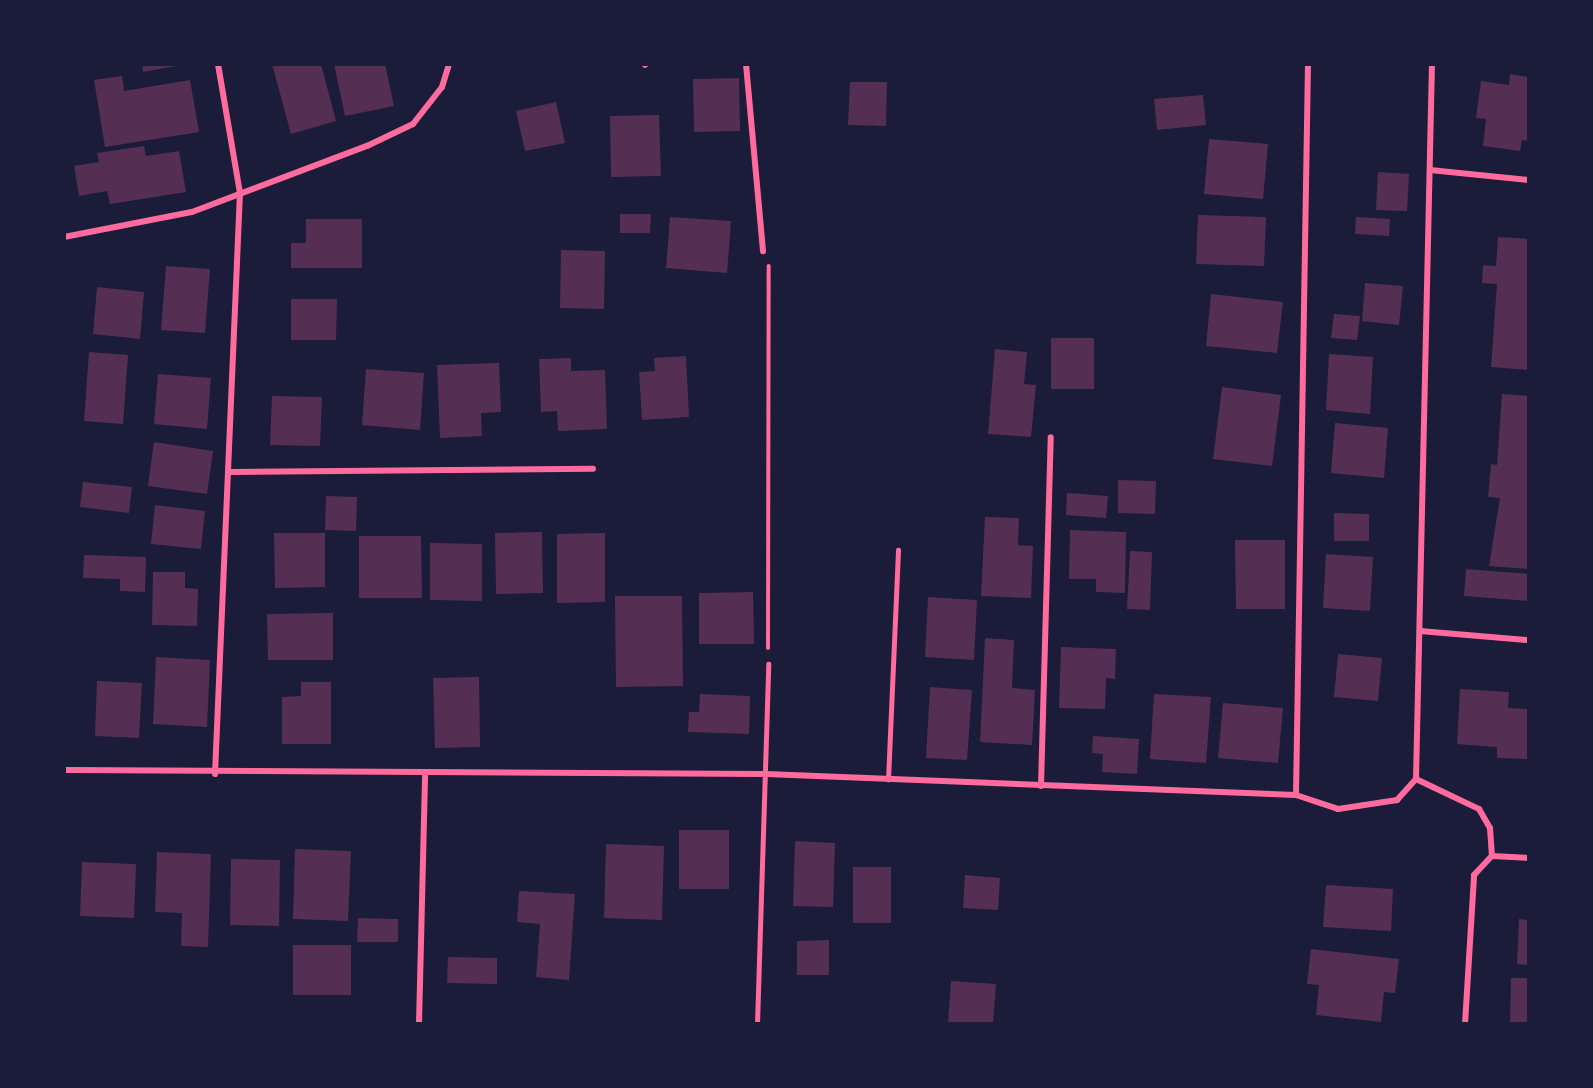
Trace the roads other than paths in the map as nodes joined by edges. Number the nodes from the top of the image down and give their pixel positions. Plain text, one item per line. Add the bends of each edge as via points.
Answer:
1 (218, 64) edge
2 (449, 64) edge
3 (746, 64) edge
4 (1308, 64) edge
5 (1432, 64) edge
6 (1430, 170) junction
7 (1528, 180) edge
8 (240, 193) junction
9 (64, 237) edge
10 (763, 251) road end
11 (1051, 437) dead end
12 (593, 469) dead end
13 (231, 472) junction
14 (898, 550) dead end
15 (1420, 631) junction
16 (1528, 640) edge
17 (768, 664) road end
18 (64, 770) edge
19 (425, 773) junction
20 (215, 774) junction
21 (766, 774) junction
22 (1416, 779) junction
23 (888, 780) junction
24 (1041, 786) junction
25 (1296, 795) junction
26 (1492, 856) junction
27 (1528, 858) edge
28 (419, 1023) edge
29 (757, 1023) edge
30 (1466, 1023) edge

1 - 8 street
2 - 8 street via 442,87 412,124
3 - 10 street
4 - 25 street
5 - 6 street
6 - 7 street
6 - 15 street
8 - 9 street via 192,212
8 - 13 street
11 - 24 street
12 - 13 street
13 - 20 street
14 - 23 lane
15 - 16 street
15 - 22 street
17 - 21 lane
18 - 20 street
19 - 20 street
19 - 21 street
19 - 28 street
21 - 23 street
21 - 29 lane
22 - 25 street via 1397,800 1369,808 1338,809
22 - 26 street via 1479,809 1491,828
23 - 24 street
24 - 25 street
26 - 27 street
26 - 30 street via 1474,875

